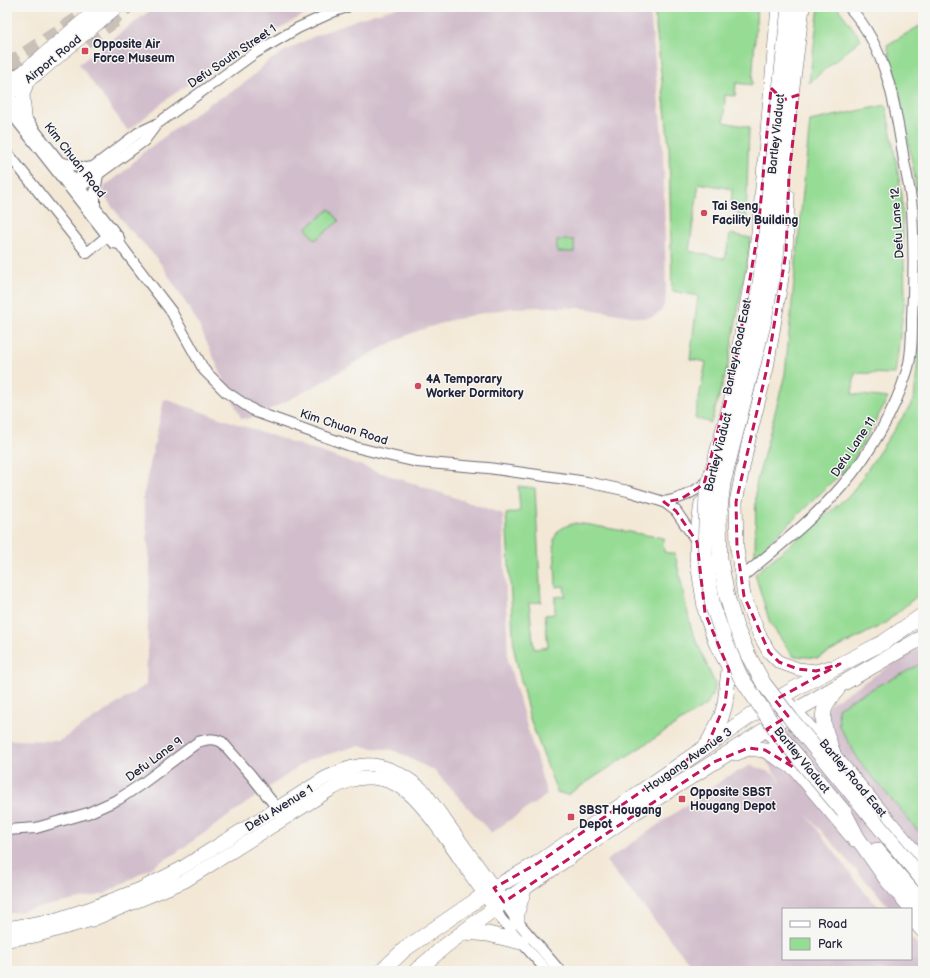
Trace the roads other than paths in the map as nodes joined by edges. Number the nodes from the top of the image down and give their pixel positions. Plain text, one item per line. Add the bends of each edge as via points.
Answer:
1 (347, 7) edge
2 (778, 7) edge
3 (789, 7) edge
4 (802, 7) edge
5 (808, 7) edge
6 (116, 8) edge
7 (853, 8) edge
8 (96, 9) edge
9 (28, 80) junction
10 (771, 88) junction
11 (7, 91) edge
12 (798, 95) junction
13 (7, 108) edge
14 (25, 117) junction
15 (10, 156) dead end
16 (60, 162) junction
17 (96, 171) junction
18 (74, 187) junction
19 (95, 207) junction
20 (111, 234) junction
21 (918, 291) edge
22 (744, 316) junction
23 (774, 325) junction
24 (704, 484) junction
25 (664, 502) junction
26 (701, 504) junction
27 (736, 510) junction
28 (696, 542) junction
29 (741, 578) junction
30 (923, 615) edge
31 (923, 637) edge
32 (840, 664) junction
33 (729, 670) junction
34 (848, 680) junction
35 (782, 696) junction
36 (795, 711) junction
37 (756, 712) junction
38 (767, 729) junction
39 (707, 746) junction
40 (833, 753) junction
41 (714, 762) junction
42 (793, 767) junction
43 (844, 812) junction
44 (281, 814) junction
45 (7, 830) edge
46 (923, 861) edge
47 (923, 880) edge
48 (524, 889) junction
49 (490, 892) junction
50 (923, 904) edge
51 (499, 905) junction
52 (904, 908) edge
53 (912, 908) edge
54 (912, 908) edge
55 (912, 919) edge
56 (518, 921) junction
57 (923, 921) edge
58 (7, 928) edge
59 (465, 932) junction
60 (923, 932) edge
61 (7, 940) edge
62 (521, 942) junction
63 (382, 971) edge
64 (416, 971) edge
65 (547, 971) edge
66 (560, 971) edge

1 - 17 street, Defu South Street 1 via 298,28 265,47 157,124 138,133
2 - 10 main road, Bartley Road East
3 - 43 highway, Bartley Viaduct, bridge via 765,250 754,310 707,491 705,554 713,607 740,676 781,737
4 - 47 highway, Bartley Viaduct, bridge via 771,288 720,499 718,538 721,566 736,627 764,684
5 - 12 main road
6 - 8 main road
6 - 9 main road, Airport Road
7 - 21 street, Defu Lane 12 via 880,54 896,112 912,208
8 - 11 main road, Airport Road via 24,71
9 - 11 main road, Airport Road
9 - 14 main road via 23,95
10 - 12 main road via 778,98 783,100
10 - 22 main road, Bartley Road East via 758,232
11 - 14 street, Kim Chuan Road
12 - 23 main road via 789,175 786,253
13 - 18 street, Kim Chuan Road
14 - 16 street, Kim Chuan Road
15 - 20 street via 87,253
16 - 17 street
16 - 18 street, Kim Chuan Road
17 - 18 street, Defu South Street 1
17 - 19 street
18 - 19 street, Kim Chuan Road
18 - 20 street, Kim Chuan Road
19 - 20 street, Kim Chuan Road
20 - 25 street, Kim Chuan Road via 113,243 120,244 171,311 204,370 226,392 256,412 351,446 417,462 488,468 588,482
21 - 29 street, Defu Lane 11 via 908,370 893,409 864,457 842,487
22 - 23 main road via 751,309 762,307 768,312
22 - 24 main road, Bartley Road East via 735,365
23 - 27 main road
24 - 25 street via 681,499
24 - 26 main road, Bartley Road East
25 - 28 street via 676,511
26 - 27 main road via 727,505
26 - 28 main road, Bartley Road East
27 - 29 main road
28 - 33 main road, Bartley Road East via 705,613 715,643
29 - 32 main road via 744,596 759,634 769,652 779,662 798,669 816,671
30 - 32 highway, Hougang Avenue 3 via 884,642
31 - 34 highway, Hougang Avenue 3
32 - 35 highway, Hougang Avenue 3
33 - 37 main road, Bartley Road East
33 - 39 highway via 726,704
34 - 36 highway, Hougang Avenue 3
34 - 40 highway via 831,696 824,711 824,729
35 - 36 main road, Bartley Road East
35 - 37 highway, Hougang Avenue 3
36 - 38 highway, Hougang Avenue 3
36 - 40 main road, Bartley Road East
37 - 38 main road, Bartley Road East
37 - 39 highway, Hougang Avenue 3
38 - 41 highway, Hougang Avenue 3
38 - 42 main road, Bartley Road East
39 - 49 highway, Hougang Avenue 3 via 538,863
40 - 46 main road, Bartley Road East
41 - 42 highway via 748,748 766,750
41 - 48 highway, Hougang Avenue 3 via 635,812
42 - 52 main road, Bartley Road East via 857,844
43 - 50 highway, Bartley Viaduct
43 - 54 highway via 857,837 887,880
44 - 45 street, Defu Lane 9 via 222,742 207,739 198,742 119,799 88,813 36,828
44 - 49 main road, Defu Avenue 1 via 325,778 343,770 372,765 398,773 424,791
44 - 58 main road, Defu Avenue 1 via 140,889 54,920
44 - 61 main road, Defu Avenue 1 via 186,881 92,920 35,936
48 - 51 highway, Hougang Avenue 3
48 - 56 highway via 517,912
49 - 51 main road, Defu Avenue 1
49 - 63 highway, Hougang Avenue 3 via 405,949
51 - 56 street
51 - 59 highway, Hougang Avenue 3
51 - 62 street via 501,918
53 - 57 highway
55 - 60 main road
56 - 66 street
59 - 62 highway via 488,934
59 - 64 highway, Hougang Avenue 3
62 - 65 street

